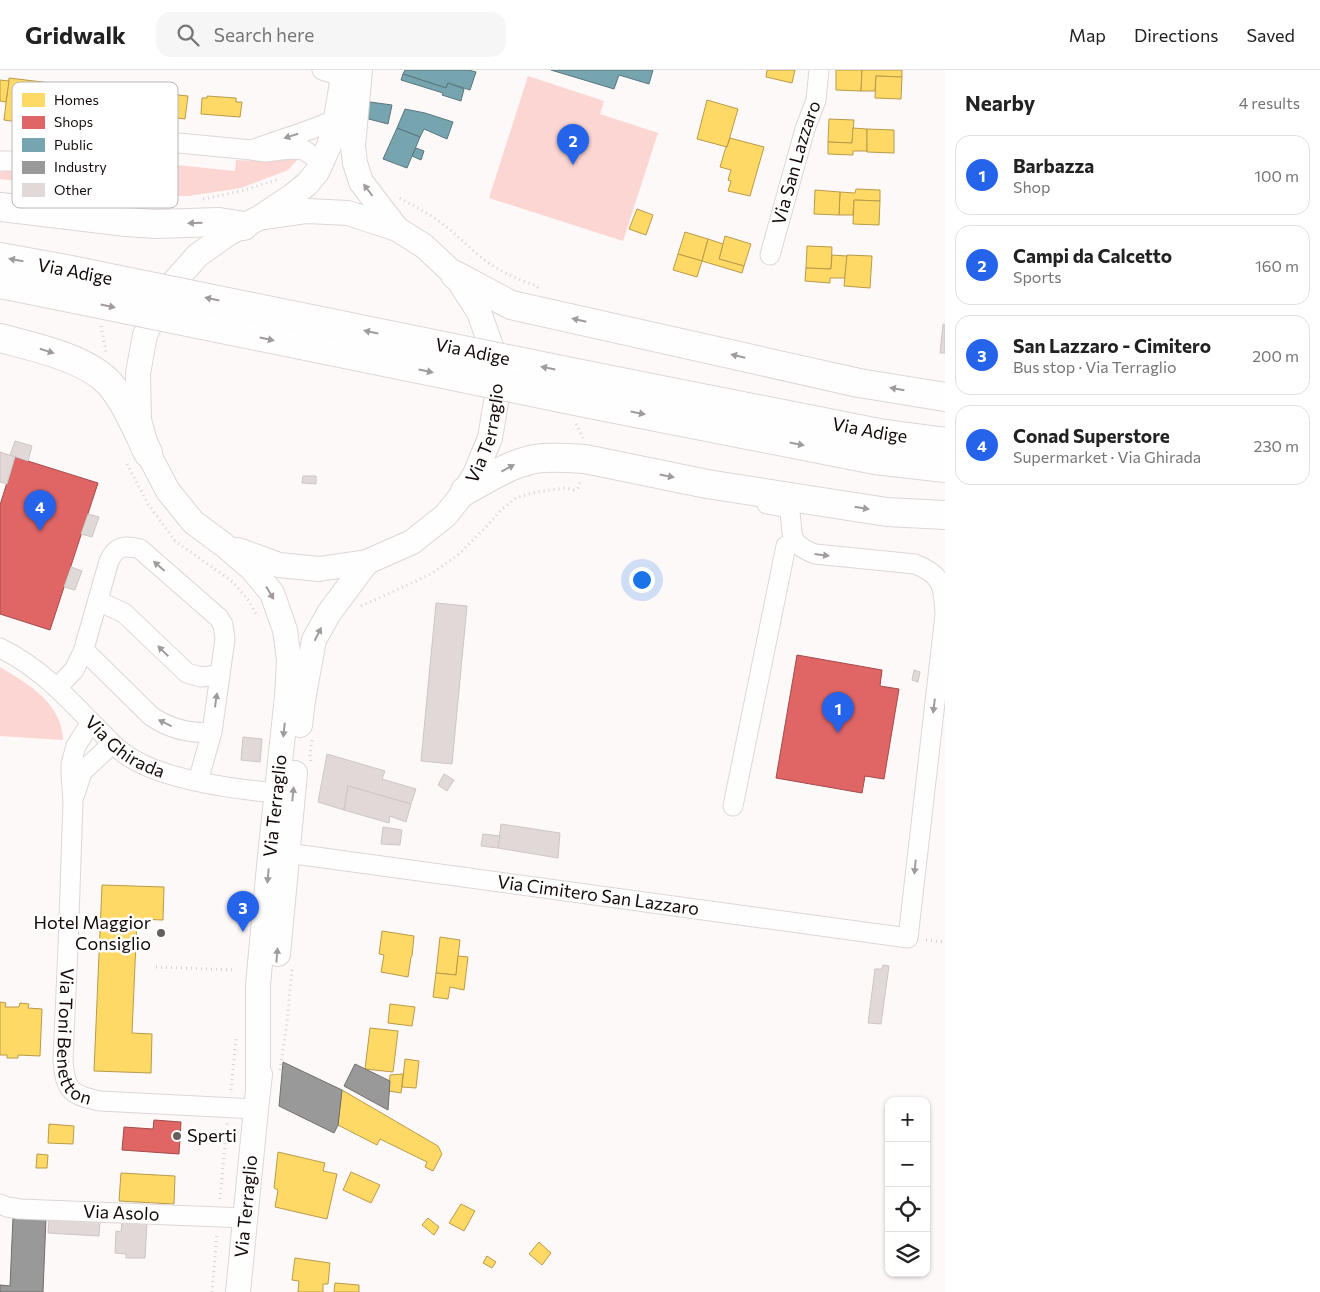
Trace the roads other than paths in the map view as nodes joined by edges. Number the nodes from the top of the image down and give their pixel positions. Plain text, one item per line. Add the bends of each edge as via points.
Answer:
1 (819, 70) edge
2 (343, 72) edge
3 (336, 119) junction
4 (178, 143) edge
5 (252, 150) junction
6 (322, 162) junction
7 (0, 207) edge
8 (251, 222) junction
9 (397, 229) junction
10 (770, 255) dead end
11 (0, 257) edge
12 (455, 275) junction
13 (0, 284) edge
14 (0, 338) edge
15 (945, 397) edge
16 (945, 442) edge
17 (137, 456) junction
18 (945, 468) edge
19 (707, 484) junction
20 (465, 491) junction
21 (945, 515) edge
22 (795, 542) junction
23 (224, 545) junction
24 (367, 562) junction
25 (98, 601) junction
26 (0, 648) edge
27 (83, 652) junction
28 (220, 675) junction
29 (57, 688) junction
30 (92, 722) junction
31 (212, 732) junction
32 (112, 744) junction
33 (198, 781) junction
34 (277, 793) junction
35 (73, 802) junction
36 (734, 806) dead end
37 (288, 853) junction
38 (256, 1100) junction
39 (0, 1204) edge
40 (245, 1218) junction
41 (238, 1292) edge

1 - 10 street, Via San Lazzaro via 816,100
2 - 3 main road, Via Terraglio
9 -> 2 main road, Via Terraglio via 361,182 355,164
3 -> 5 street
3 - 6 main road, Via Terraglio
4 - 5 street
5 - 6 street via 304,150
6 - 8 main road, Via Terraglio via 306,184 292,196
8 -> 7 highway via 156,224
8 - 9 main road, Via Terraglio via 307,211 348,213
8 - 17 main road, Via Terraglio via 229,233 198,256 166,291 145,335 138,373
9 - 12 main road, Via Terraglio via 424,246
16 -> 11 highway, Via Adige, bridge via 879,433
15 -> 12 highway via 859,383 511,305
12 - 20 main road, Via Terraglio via 479,312 492,349 496,396 490,438 476,474
13 -> 18 highway, Via Adige, bridge via 875,460
14 -> 17 highway via 50,351 98,374 123,403
17 - 23 main road, Via Terraglio via 193,522
20 -> 19 highway via 517,464 542,458 585,459
19 -> 21 highway via 887,512
19 - 22 street via 724,496 789,508
20 - 24 main road, Via Terraglio via 446,515 412,542
22 - 36 street via 786,546
22 -> 37 street, Via Cimitero San Lazzaro via 803,550 815,554 915,564 928,569 939,579 944,595 945,615 908,938
23 - 24 main road, Via Terraglio via 279,565 319,569
23 -> 34 main road, Via Terraglio via 252,569 272,593 285,630 289,660
37 -> 24 main road, Via Terraglio via 303,700 314,640 329,613
25 - 27 street
28 -> 25 street via 187,673 124,613
28 -> 25 street via 225,639 220,618 140,549 125,547 113,554
26 - 29 street, Via Ghirada via 23,661
27 - 29 street via 74,670
31 -> 27 street via 191,732 160,722
31 -> 28 street
29 - 30 street, Via Ghirada
30 - 32 street, Via Ghirada
30 - 35 street, Via Toni Benetton via 80,738 74,754 71,775
31 - 33 street
32 - 33 street, Via Ghirada via 145,766
32 - 35 street, Via Toni Benetton via 82,772
33 - 34 street, Via Ghirada
34 -> 38 main road, Via Terraglio via 258,985
35 - 38 street, Via Toni Benetton via 63,1060 69,1089 82,1097 100,1101 229,1108
38 -> 37 main road, Via Terraglio via 274,987
38 - 40 main road, Via Terraglio
39 - 40 street, Via Asolo via 20,1209
40 - 41 main road, Via Terraglio

